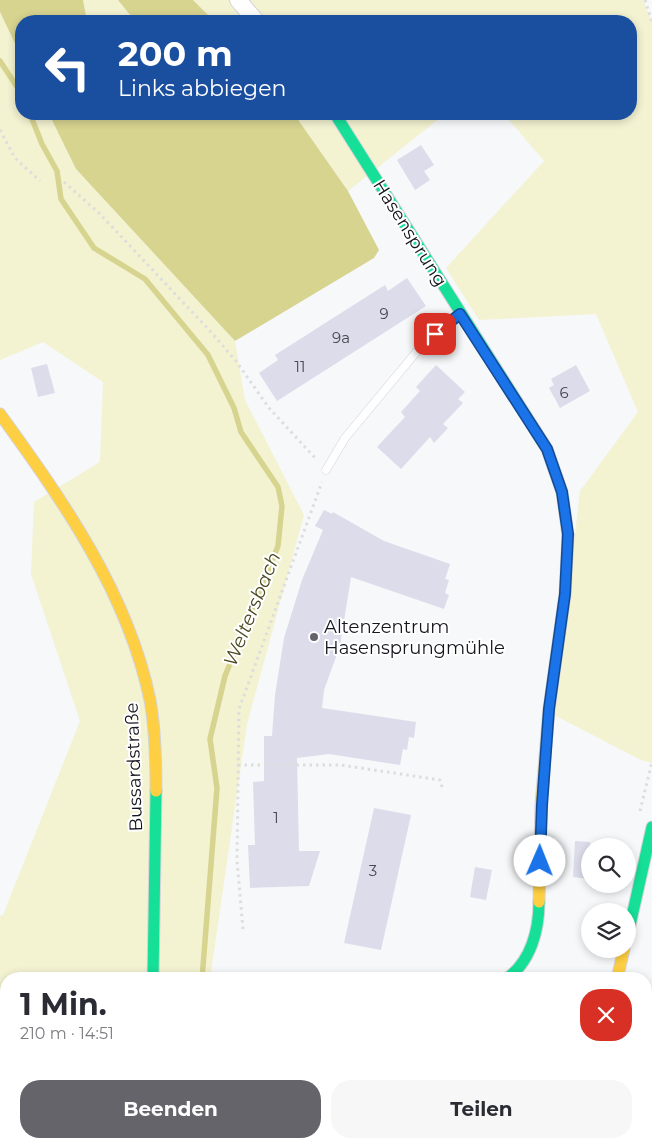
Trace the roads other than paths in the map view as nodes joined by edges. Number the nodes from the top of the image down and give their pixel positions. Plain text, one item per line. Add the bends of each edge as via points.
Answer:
1 (238, 0) edge
2 (251, 15) edge
3 (339, 120) edge
4 (460, 314) junction
5 (0, 414) edge
6 (326, 470) road end
7 (652, 827) edge
8 (635, 903) edge
9 (622, 958) edge
10 (153, 972) edge
11 (513, 972) edge
12 (619, 972) edge

1 - 2 street
3 - 4 street, Hasensprung
4 - 6 lane via 423,344 344,438
4 - 11 street, Hasensprung via 547,449 562,492 568,534 565,594 549,709 539,916 533,945
5 - 10 street, Bussardstraße via 60,497 98,565 132,638 150,701 156,779
7 - 8 street
9 - 12 street

